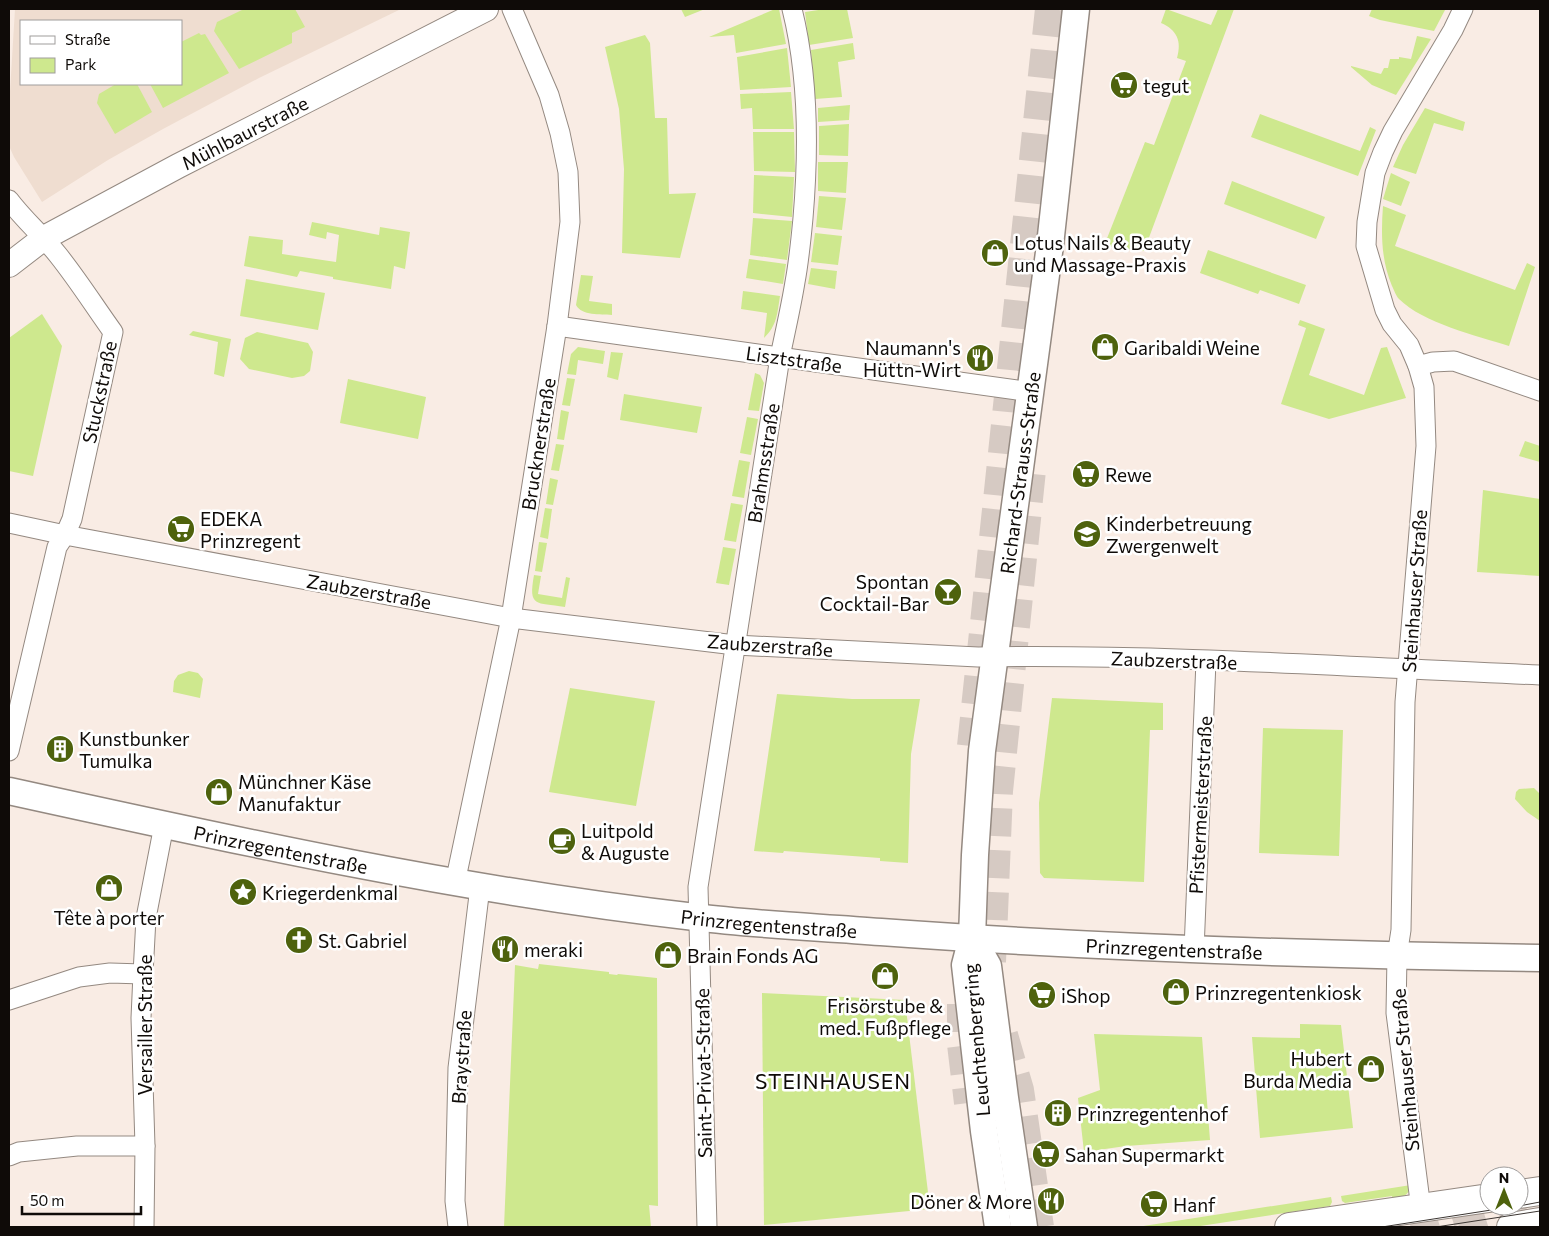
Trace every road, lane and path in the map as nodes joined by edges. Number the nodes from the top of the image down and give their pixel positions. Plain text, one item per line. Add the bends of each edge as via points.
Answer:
1 (486, 9) edge
2 (512, 9) edge
3 (792, 9) edge
4 (1076, 9) edge
5 (1463, 9) edge
6 (9, 200) edge
7 (44, 238) junction
8 (9, 265) edge
9 (557, 326) junction
10 (780, 357) junction
11 (1418, 366) junction
12 (1540, 391) edge
13 (1030, 392) junction
14 (9, 523) edge
15 (65, 535) junction
16 (511, 618) junction
17 (735, 645) junction
18 (994, 657) junction
19 (1206, 661) junction
20 (1408, 669) junction
21 (1540, 675) edge
22 (9, 751) edge
23 (9, 791) edge
24 (164, 825) junction
25 (467, 885) junction
26 (698, 918) junction
27 (972, 938) junction
28 (1194, 950) junction
29 (1397, 956) junction
30 (1540, 958) edge
31 (143, 974) junction
32 (9, 1000) edge
33 (145, 1146) junction
34 (9, 1156) edge
35 (1479, 1200) edge
36 (1421, 1209) junction
37 (1540, 1222) edge
38 (144, 1227) edge
39 (458, 1227) edge
40 (707, 1227) edge
41 (998, 1227) edge
42 (1024, 1227) edge
43 (1288, 1227) edge
44 (1511, 1227) edge

1 - 7 street, Mühlbaurstraße
2 - 9 street, Brucknerstraße via 550,95 568,172 570,222
3 - 10 street, Brahmsstraße via 803,65 807,159 796,282
4 - 13 main road, Richard-Strauss-Straße
5 - 11 street, Steinhauser Straße via 1393,131 1375,173 1370,198 1366,246 1374,278 1384,310 1409,344
6 - 7 street, Stuckstraße
7 - 8 street, Mühlbaurstraße
7 - 15 street, Stuckstraße via 113,332 72,519
9 - 10 street, Lisztstraße
9 - 16 street, Brucknerstraße
10 - 13 street, Lisztstraße
10 - 17 street, Brahmsstraße
11 - 12 street via 1454,361
11 - 20 street, Steinhauser Straße via 1424,387 1426,446
13 - 18 main road, Richard-Strauss-Straße
14 - 15 street, Zaubzerstraße
15 - 16 street, Zaubzerstraße
15 - 22 street, Stuckstraße via 57,547
16 - 17 street, Zaubzerstraße
16 - 25 street, Brucknerstraße
17 - 18 street, Zaubzerstraße
17 - 26 street, Brahmsstraße via 698,887
18 - 19 street, Zaubzerstraße
18 - 27 main road, Richard-Strauss-Straße via 982,751
19 - 20 street, Zaubzerstraße
19 - 28 street, Pfistermeisterstraße
20 - 21 street, Zaubzerstraße
20 - 29 street, Steinhauser Straße via 1401,930
23 - 24 main road, Prinzregentenstraße
24 - 25 main road, Prinzregentenstraße
24 - 31 street, Versailler Straße via 146,918
25 - 26 main road, Prinzregentenstraße
25 - 39 street, Braystraße via 458,1068 455,1201
26 - 27 main road, Prinzregentenstraße
26 - 40 street, Saint-Privat-Straße
27 - 28 main road, Prinzregentenstraße
27 - 41 main road, Leuchtenbergring via 965,965
27 - 42 main road, Leuchtenbergring via 988,966
28 - 29 main road, Prinzregentenstraße
29 - 30 main road, Prinzregentenstraße
29 - 36 street, Steinhauser Straße via 1396,1014
31 - 32 street via 110,973 79,978
31 - 33 street, Versailler Straße
33 - 34 street via 77,1146 18,1152
33 - 38 street, Versailler Straße
35 - 36 main road
36 - 43 main road
37 - 44 main road

